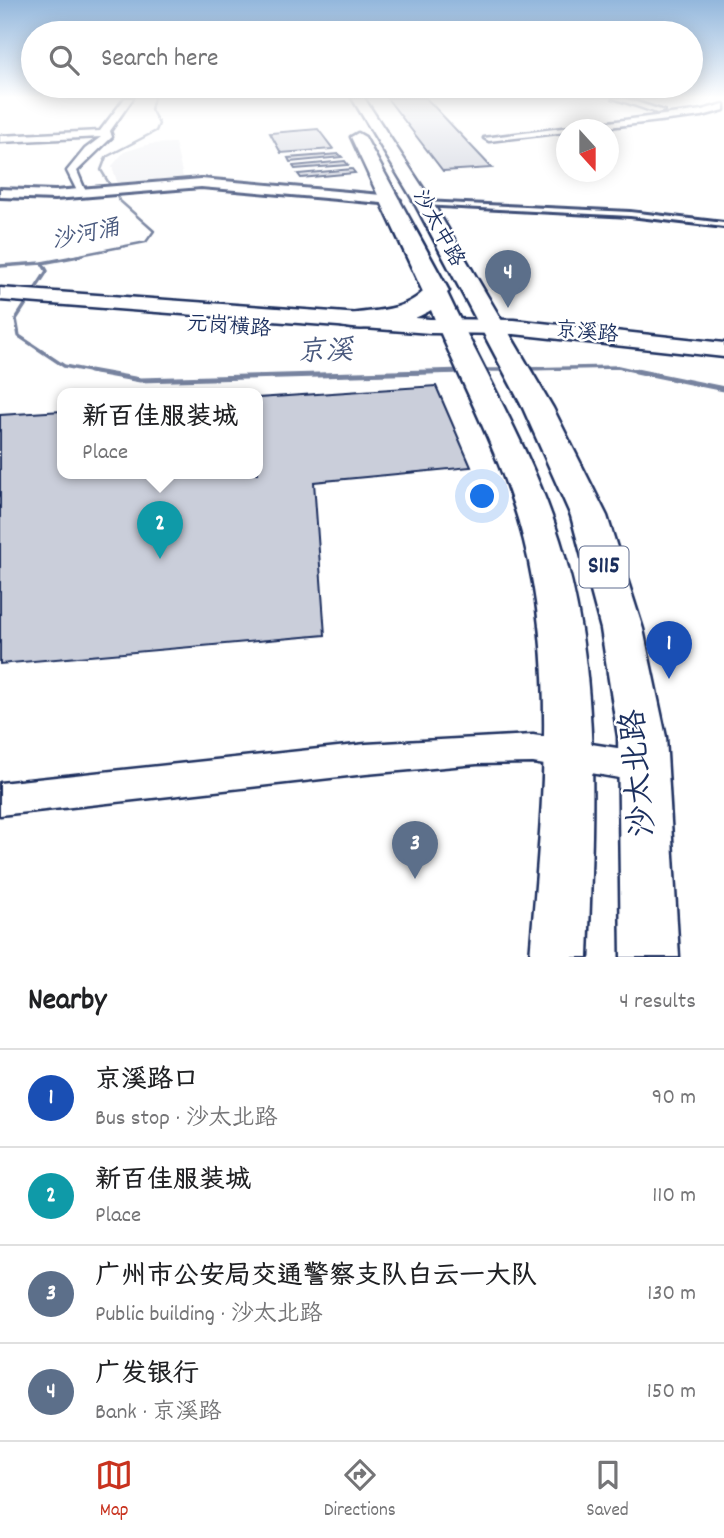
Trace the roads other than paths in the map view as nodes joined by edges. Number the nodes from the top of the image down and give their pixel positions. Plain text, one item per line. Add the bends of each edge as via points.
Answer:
1 (100, 143) edge
2 (361, 143) edge
3 (386, 143) edge
4 (117, 190) joint
5 (89, 192) junction
6 (0, 193) edge
7 (393, 200) junction
8 (424, 204) junction
9 (724, 225) edge
10 (437, 292) junction
11 (0, 294) edge
12 (43, 306) junction
13 (0, 310) edge
14 (280, 314) junction
15 (350, 321) junction
16 (237, 328) junction
17 (724, 350) edge
18 (505, 351) junction
19 (464, 354) junction
20 (724, 358) edge
21 (566, 752) junction
22 (643, 767) junction
23 (0, 799) edge
24 (559, 957) edge
25 (650, 957) edge

1 - 5 street via 72,171
2 - 7 main road, 沙太中路 / S115
3 - 8 main road, 沙太中路 / S115
4 - 5 street
4 - 7 street via 216,183
5 - 6 street
7 - 10 main road, 沙太中路 / S115
8 - 9 lane via 630,214
8 - 18 main road, 沙太中路 / S115
10 - 15 main road via 415,311
10 - 19 main road, 沙太中路 / S115
11 - 12 main road, 元岗横路
12 - 13 main road, 元岗横路
12 - 14 main road, 元岗横路
12 - 16 main road, 元岗横路
14 - 15 main road, 元岗横路
14 - 16 main road via 286,320 282,325
15 - 19 main road, 元岗横路
16 - 19 main road, 元岗横路 via 421,343
17 - 18 main road, 京溪路
18 - 19 main road, 京溪路
18 - 20 main road, 京溪路 via 612,344
18 - 22 main road, 沙太北路 / S115 via 589,516 622,629 642,737
19 - 21 main road, S115 via 530,501 549,570 564,660
21 - 22 street
21 - 23 street via 477,750 366,759
21 - 24 main road, S115
22 - 25 main road, 沙太北路 / S115

